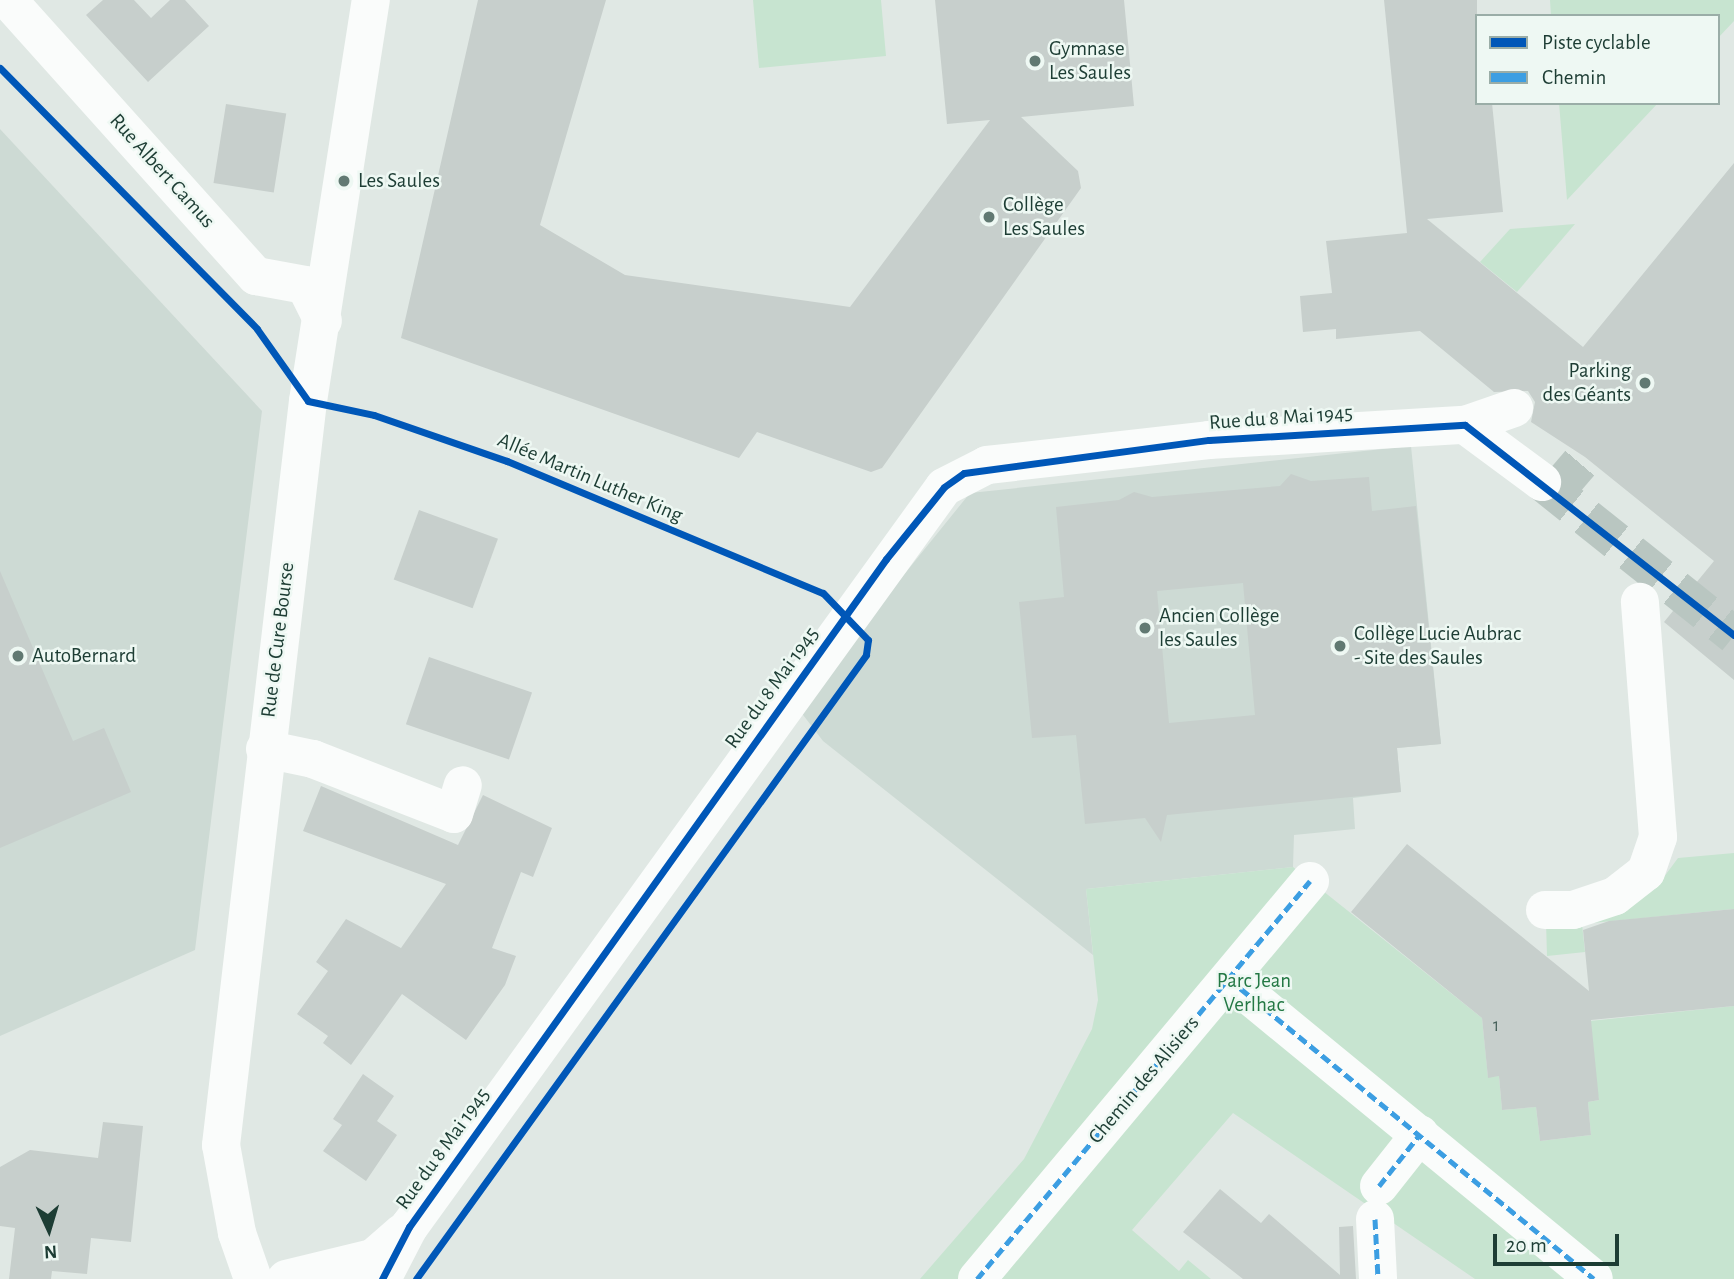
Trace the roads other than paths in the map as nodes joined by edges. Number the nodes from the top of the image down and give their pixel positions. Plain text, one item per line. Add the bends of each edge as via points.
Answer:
1 (8, 0) edge
2 (371, 0) edge
3 (323, 321) junction
4 (1501, 398) dead end
5 (1465, 425) junction
6 (1542, 482) tunnel mouth
7 (1640, 602) dead end
8 (265, 749) junction
9 (464, 785) dead end
10 (1310, 881) dead end
11 (1545, 910) dead end
12 (1229, 979) junction
13 (1420, 1134) junction
14 (409, 1227) junction
15 (253, 1279) edge
16 (286, 1279) edge
17 (382, 1279) edge
18 (977, 1279) edge
19 (1378, 1279) edge
20 (1594, 1279) edge

1 - 3 street, Rue Albert Camus via 256,275 305,285
2 - 3 street, Rue de Cure Bourse
3 - 8 street, Rue de Cure Bourse
4 - 5 street
5 - 6 street
5 - 14 street, Rue du 8 Mai 1945 via 1209,440 987,465 944,488
7 - 11 street via 1658,837 1646,872 1615,896 1573,910
8 - 9 street via 313,759 454,814
8 - 15 street, Rue de Cure Bourse via 221,1145 237,1233
10 - 12 street, Chemin des Alisiers
12 - 13 street
12 - 18 street, Chemin des Alisiers
13 - 19 street via 1377,1203
13 - 20 street
14 - 16 street, Rue du 8 Mai 1945 via 373,1258
14 - 17 street, Rue du 8 Mai 1945

